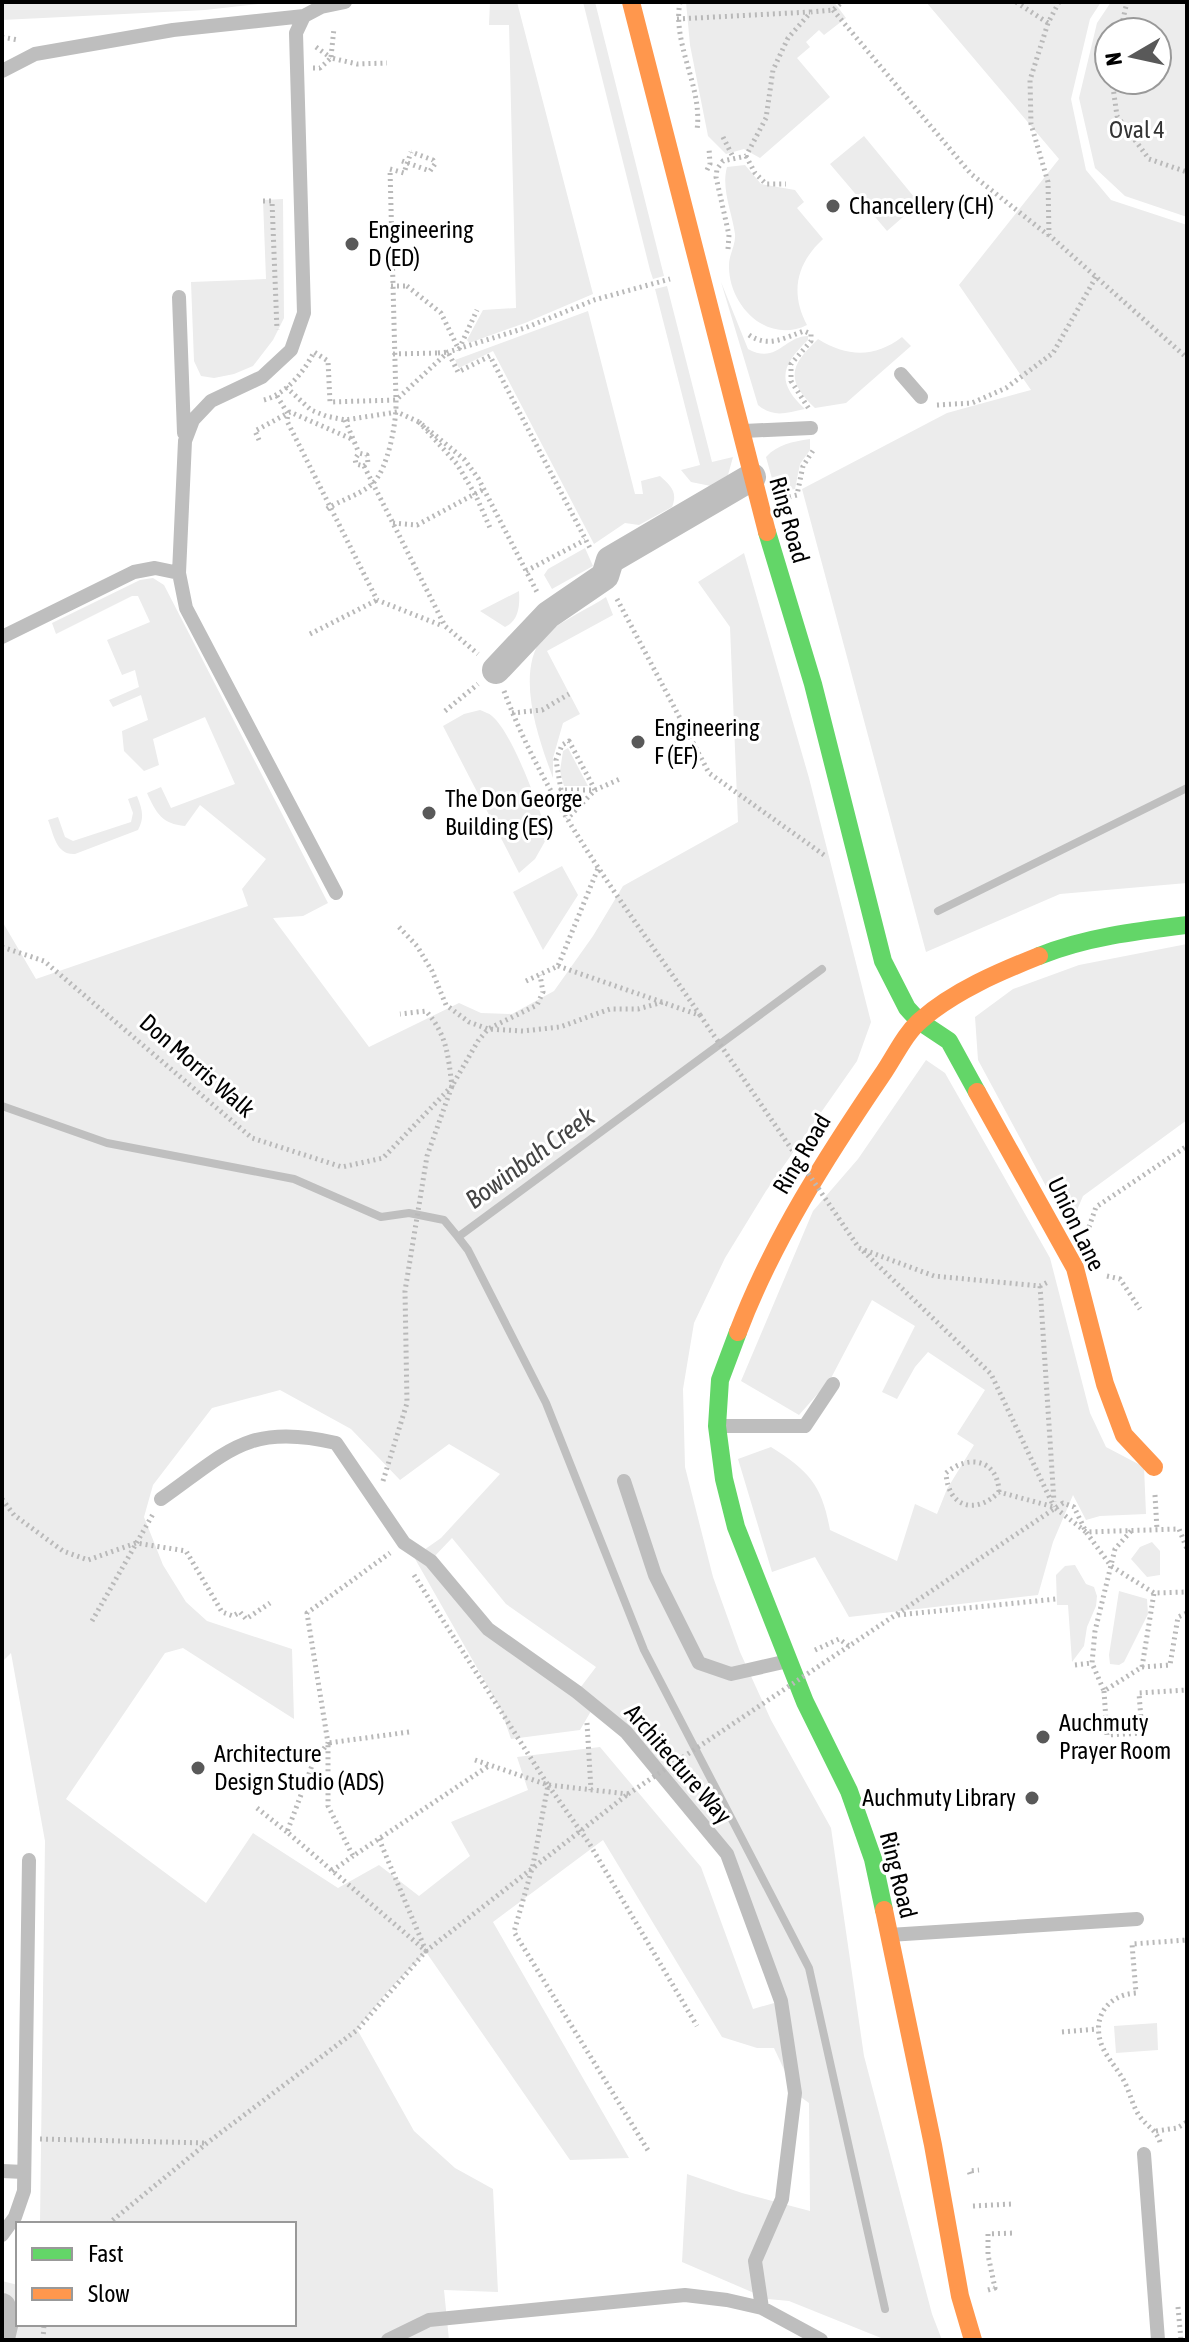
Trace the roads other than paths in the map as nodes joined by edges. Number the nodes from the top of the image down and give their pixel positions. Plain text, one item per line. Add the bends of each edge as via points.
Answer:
1 (345, 2) edge
2 (631, 2) edge
3 (304, 16) junction
4 (2, 71) edge
5 (179, 297) dead end
6 (901, 374) dead end
7 (921, 397) road end
8 (811, 428) dead end
9 (741, 431) junction
10 (185, 441) junction
11 (752, 477) junction
12 (179, 573) junction
13 (2, 637) edge
14 (496, 670) road end
15 (336, 893) dead end
16 (1187, 925) edge
17 (919, 1021) junction
18 (833, 1384) dead end
19 (717, 1426) junction
20 (1154, 1467) dead end
21 (624, 1481) dead end
22 (161, 1499) road end
23 (797, 1657) junction
24 (29, 1860) dead end
25 (1137, 1919) dead end
26 (889, 1935) junction
27 (1144, 2154) dead end
28 (2, 2171) edge
29 (24, 2172) junction
30 (2, 2235) edge
31 (2, 2307) edge
32 (762, 2308) junction
33 (2, 2334) edge
34 (388, 2340) edge
35 (821, 2340) edge
36 (973, 2340) edge
37 (1158, 2340) edge

1 - 3 lane
2 - 9 street, Ring Road
3 - 4 lane via 173,30 35,54
3 - 10 lane via 296,33 304,313 291,350 262,377 211,401 193,420
5 - 10 lane
6 - 7 lane
8 - 9 lane
9 - 11 street, Ring Road
10 - 12 lane
11 - 14 street via 610,560 605,576 548,615
11 - 17 street, Ring Road via 813,684 883,961
12 - 13 lane via 155,568 134,572
12 - 15 lane via 186,608
16 - 17 street via 1061,947 1005,970
17 - 19 street, Ring Road via 836,1142 757,1289 720,1380
17 - 20 street, Union Lane via 949,1041 1075,1268 1124,1435
18 - 19 lane via 805,1426
19 - 23 street, Ring Road via 736,1527
21 - 23 lane via 655,1575 699,1663 731,1674
22 - 32 lane, Architecture Way via 239,1444 265,1435 336,1443 408,1546 431,1561 488,1629 626,1732 727,1854 781,2001 795,2093 782,2199 755,2261
23 - 26 street, Ring Road via 805,1702 849,1791 873,1859
24 - 29 lane
25 - 26 lane
26 - 36 street, Ring Road
27 - 37 lane
28 - 29 lane
29 - 30 lane via 15,2217
31 - 33 street
32 - 34 lane via 685,2295 429,2320
32 - 35 lane

